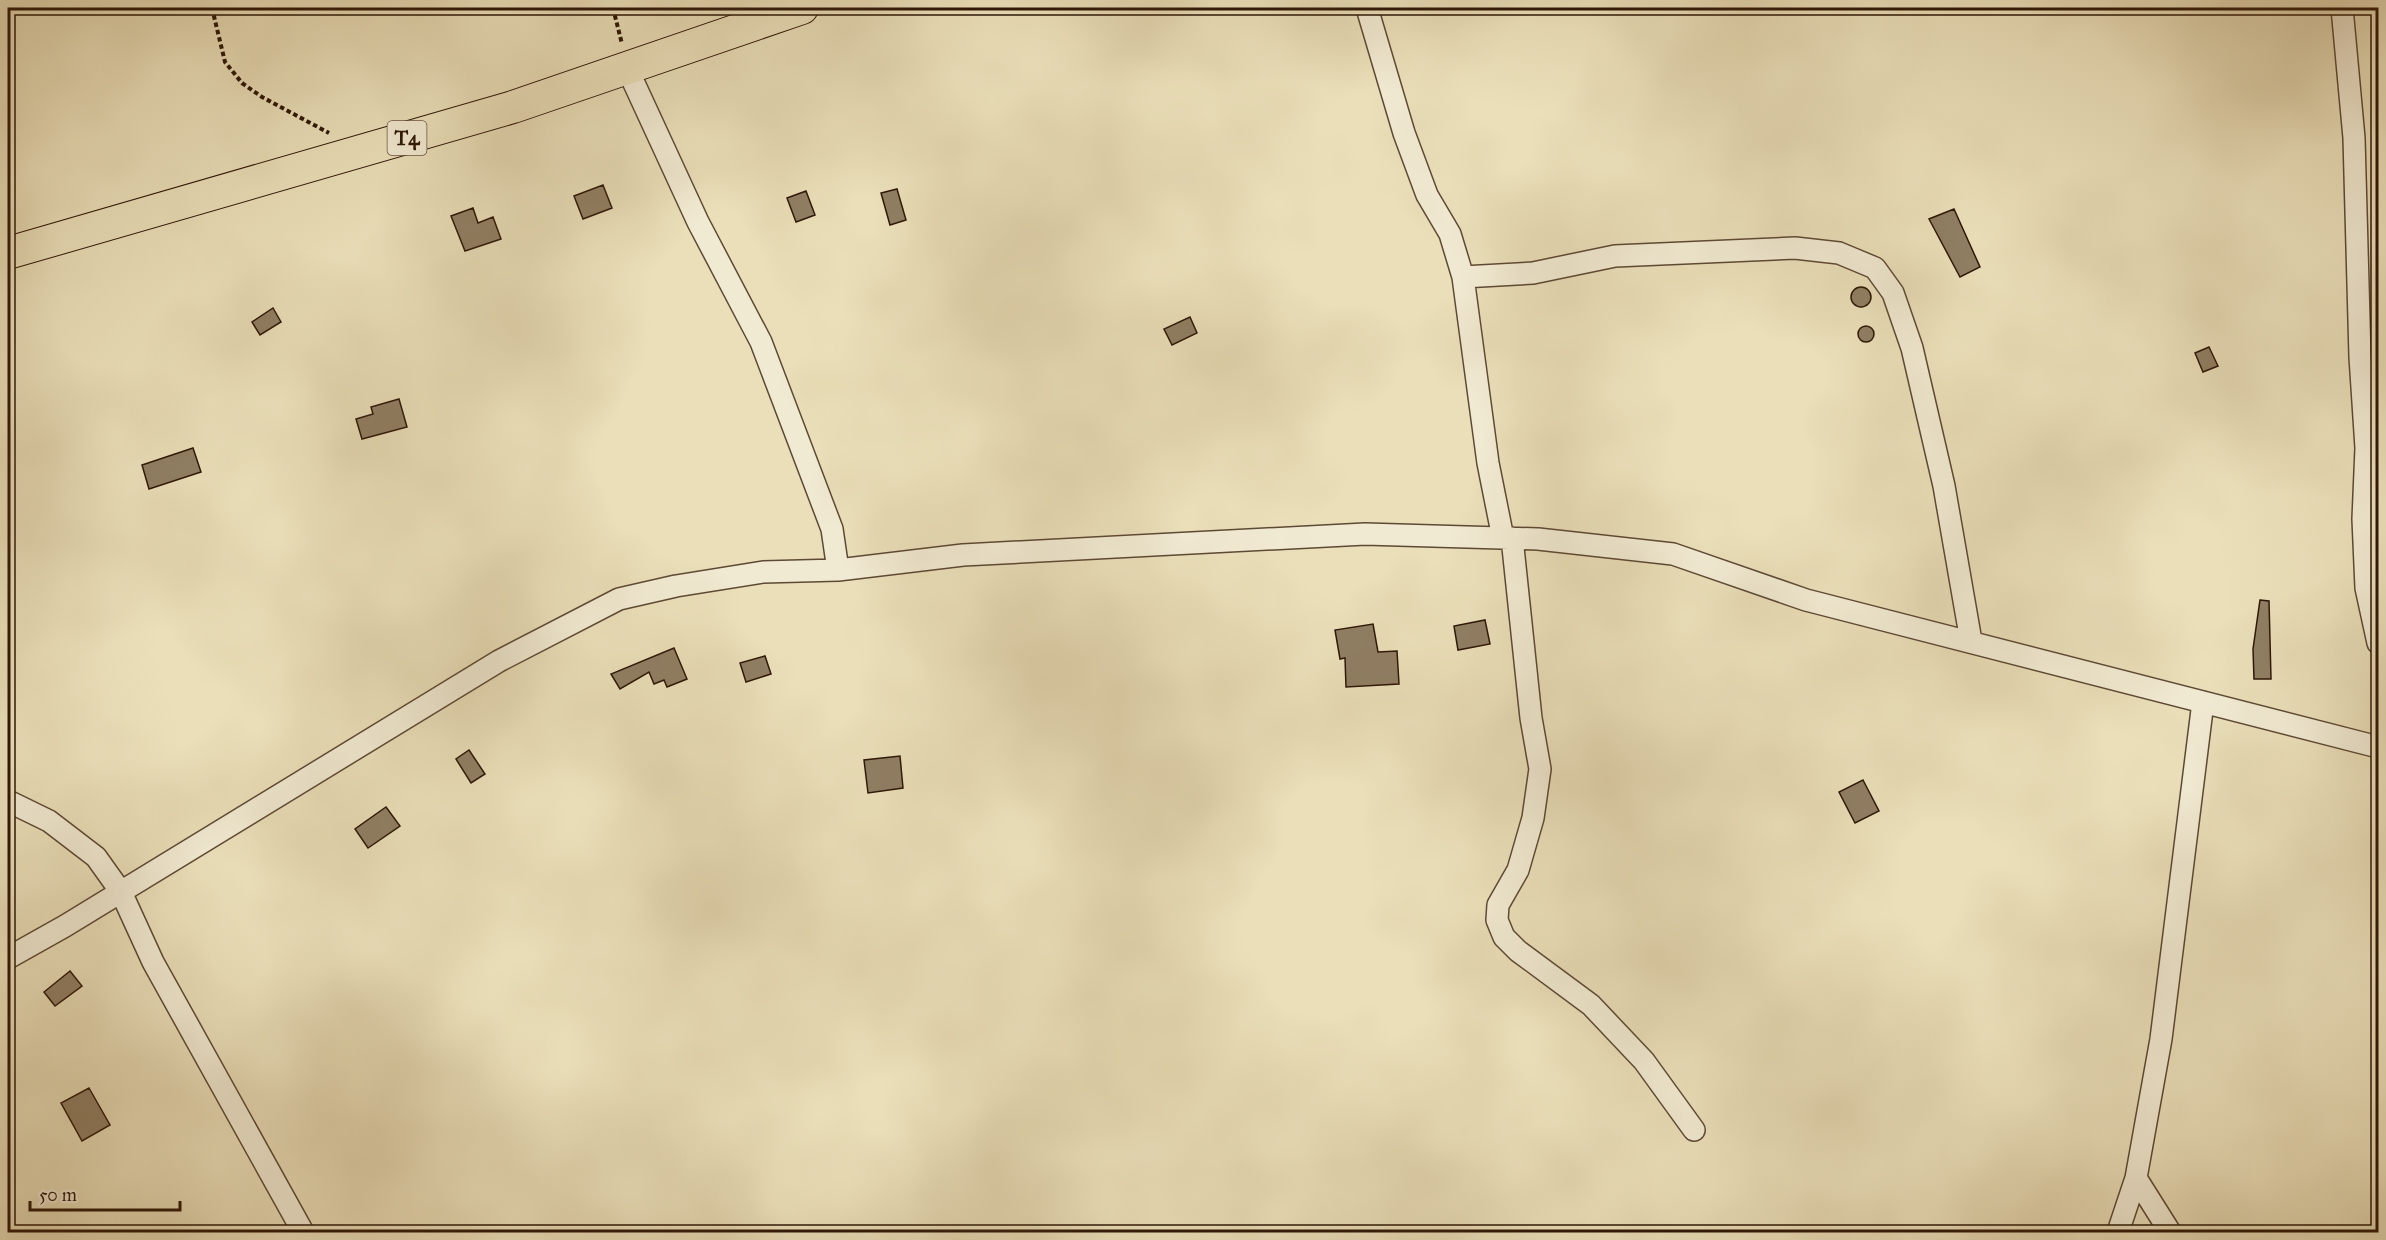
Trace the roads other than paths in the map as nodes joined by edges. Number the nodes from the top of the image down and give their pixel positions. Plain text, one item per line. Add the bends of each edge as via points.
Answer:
1 (802, 8) edge
2 (1367, 8) edge
3 (2342, 8) edge
4 (627, 68) junction
5 (8, 253) edge
6 (1463, 277) junction
7 (1507, 538) junction
8 (838, 570) junction
9 (1971, 641) junction
10 (2379, 643) edge
11 (2203, 702) junction
12 (2379, 747) edge
13 (8, 801) edge
14 (121, 892) junction
15 (8, 957) edge
16 (1694, 1130) dead end
17 (2136, 1178) junction
18 (303, 1233) edge
19 (2118, 1233) edge
20 (2170, 1233) edge

1 - 4 highway, T4
2 - 6 street via 1404,133 1427,195 1450,234
3 - 10 street via 2354,138 2366,448 2366,588
4 - 5 highway, T4 via 513,107
4 - 8 street via 698,222 761,342 832,529
6 - 7 street via 1488,463
6 - 9 street via 1533,273 1615,256 1795,248 1839,253 1875,268 1893,293 1912,348 1944,486
7 - 8 street via 1365,534 963,555
7 - 9 street via 1673,554 1806,600
7 - 16 street via 1540,769 1533,818 1518,870 1498,905 1497,921 1503,937 1518,951 1599,1013 1644,1061
8 - 14 street via 763,572 619,599 499,661
9 - 11 street
11 - 12 street
11 - 17 street via 2161,1040
13 - 14 street via 49,821 96,857
14 - 15 street
14 - 18 street via 153,962
17 - 19 street
17 - 20 street

